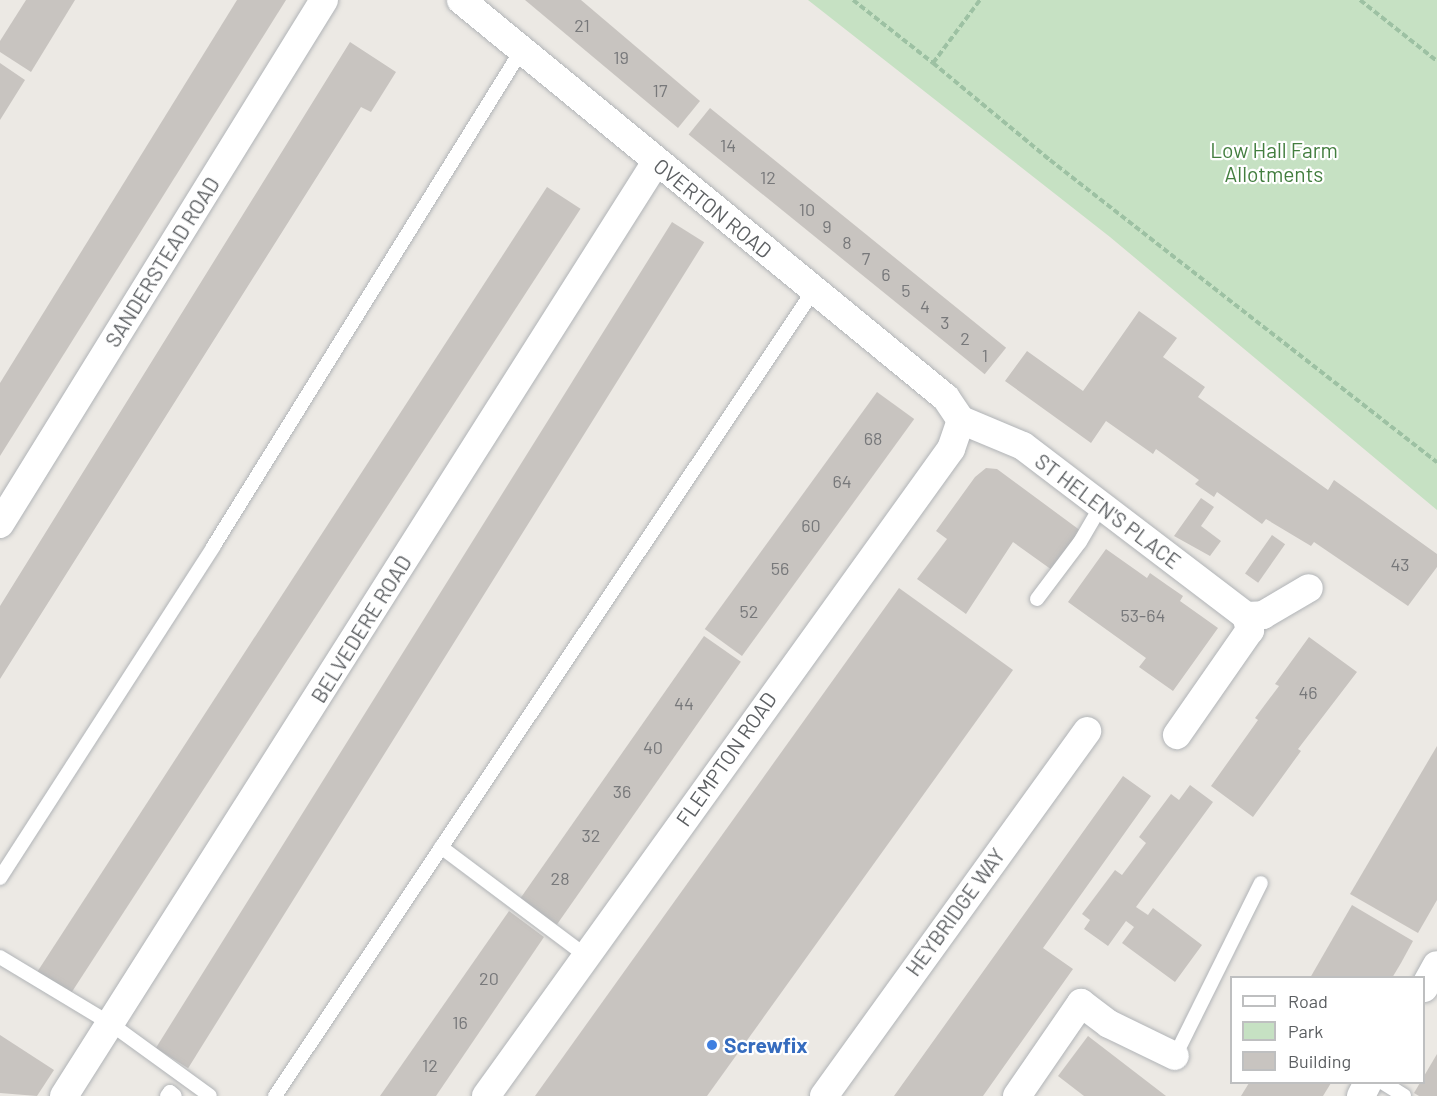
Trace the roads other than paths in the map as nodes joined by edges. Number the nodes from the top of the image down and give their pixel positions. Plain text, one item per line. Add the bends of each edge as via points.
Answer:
1 (324, 0) edge
2 (461, 0) edge
3 (521, 51) junction
4 (656, 162) junction
5 (814, 290) junction
6 (961, 420) junction
7 (1101, 506) junction
8 (0, 524) edge
9 (1309, 588) dead end
10 (1037, 599) dead end
11 (1246, 616) junction
12 (1087, 731) dead end
13 (1177, 735) dead end
14 (441, 847) junction
15 (0, 878) edge
16 (1262, 883) dead end
17 (586, 956) junction
18 (0, 957) edge
19 (1437, 965) edge
20 (1425, 986) edge
21 (111, 1024) junction
22 (1175, 1056) joint
23 (1384, 1084) edge
24 (64, 1096) edge
25 (167, 1096) edge
26 (175, 1096) edge
27 (210, 1096) edge
28 (275, 1096) edge
29 (486, 1096) edge
30 (824, 1096) edge
31 (1017, 1096) edge
32 (1404, 1096) edge

1 - 8 street, SANDERSTEAD ROAD
2 - 3 street, OVERTON ROAD
3 - 4 street, OVERTON ROAD
3 - 15 lane via 213,547
4 - 5 street, OVERTON ROAD
4 - 21 street, BELVEDERE ROAD
5 - 6 street, OVERTON ROAD via 946,398
5 - 14 lane
6 - 7 street, ST HELEN'S PLACE via 1023,446
6 - 17 street, FLEMPTON ROAD via 951,449
7 - 10 lane via 1080,542
7 - 11 street, ST HELEN'S PLACE
9 - 11 street via 1263,615
11 - 13 street via 1250,630
12 - 30 street, HEYBRIDGE WAY
14 - 17 lane
14 - 28 lane
16 - 22 lane
17 - 29 street, FLEMPTON ROAD
18 - 21 lane
19 - 20 street
21 - 24 street, BELVEDERE ROAD
21 - 27 lane
22 - 31 street via 1109,1024 1081,1004
23 - 32 lane
25 - 26 lane via 170,1092

